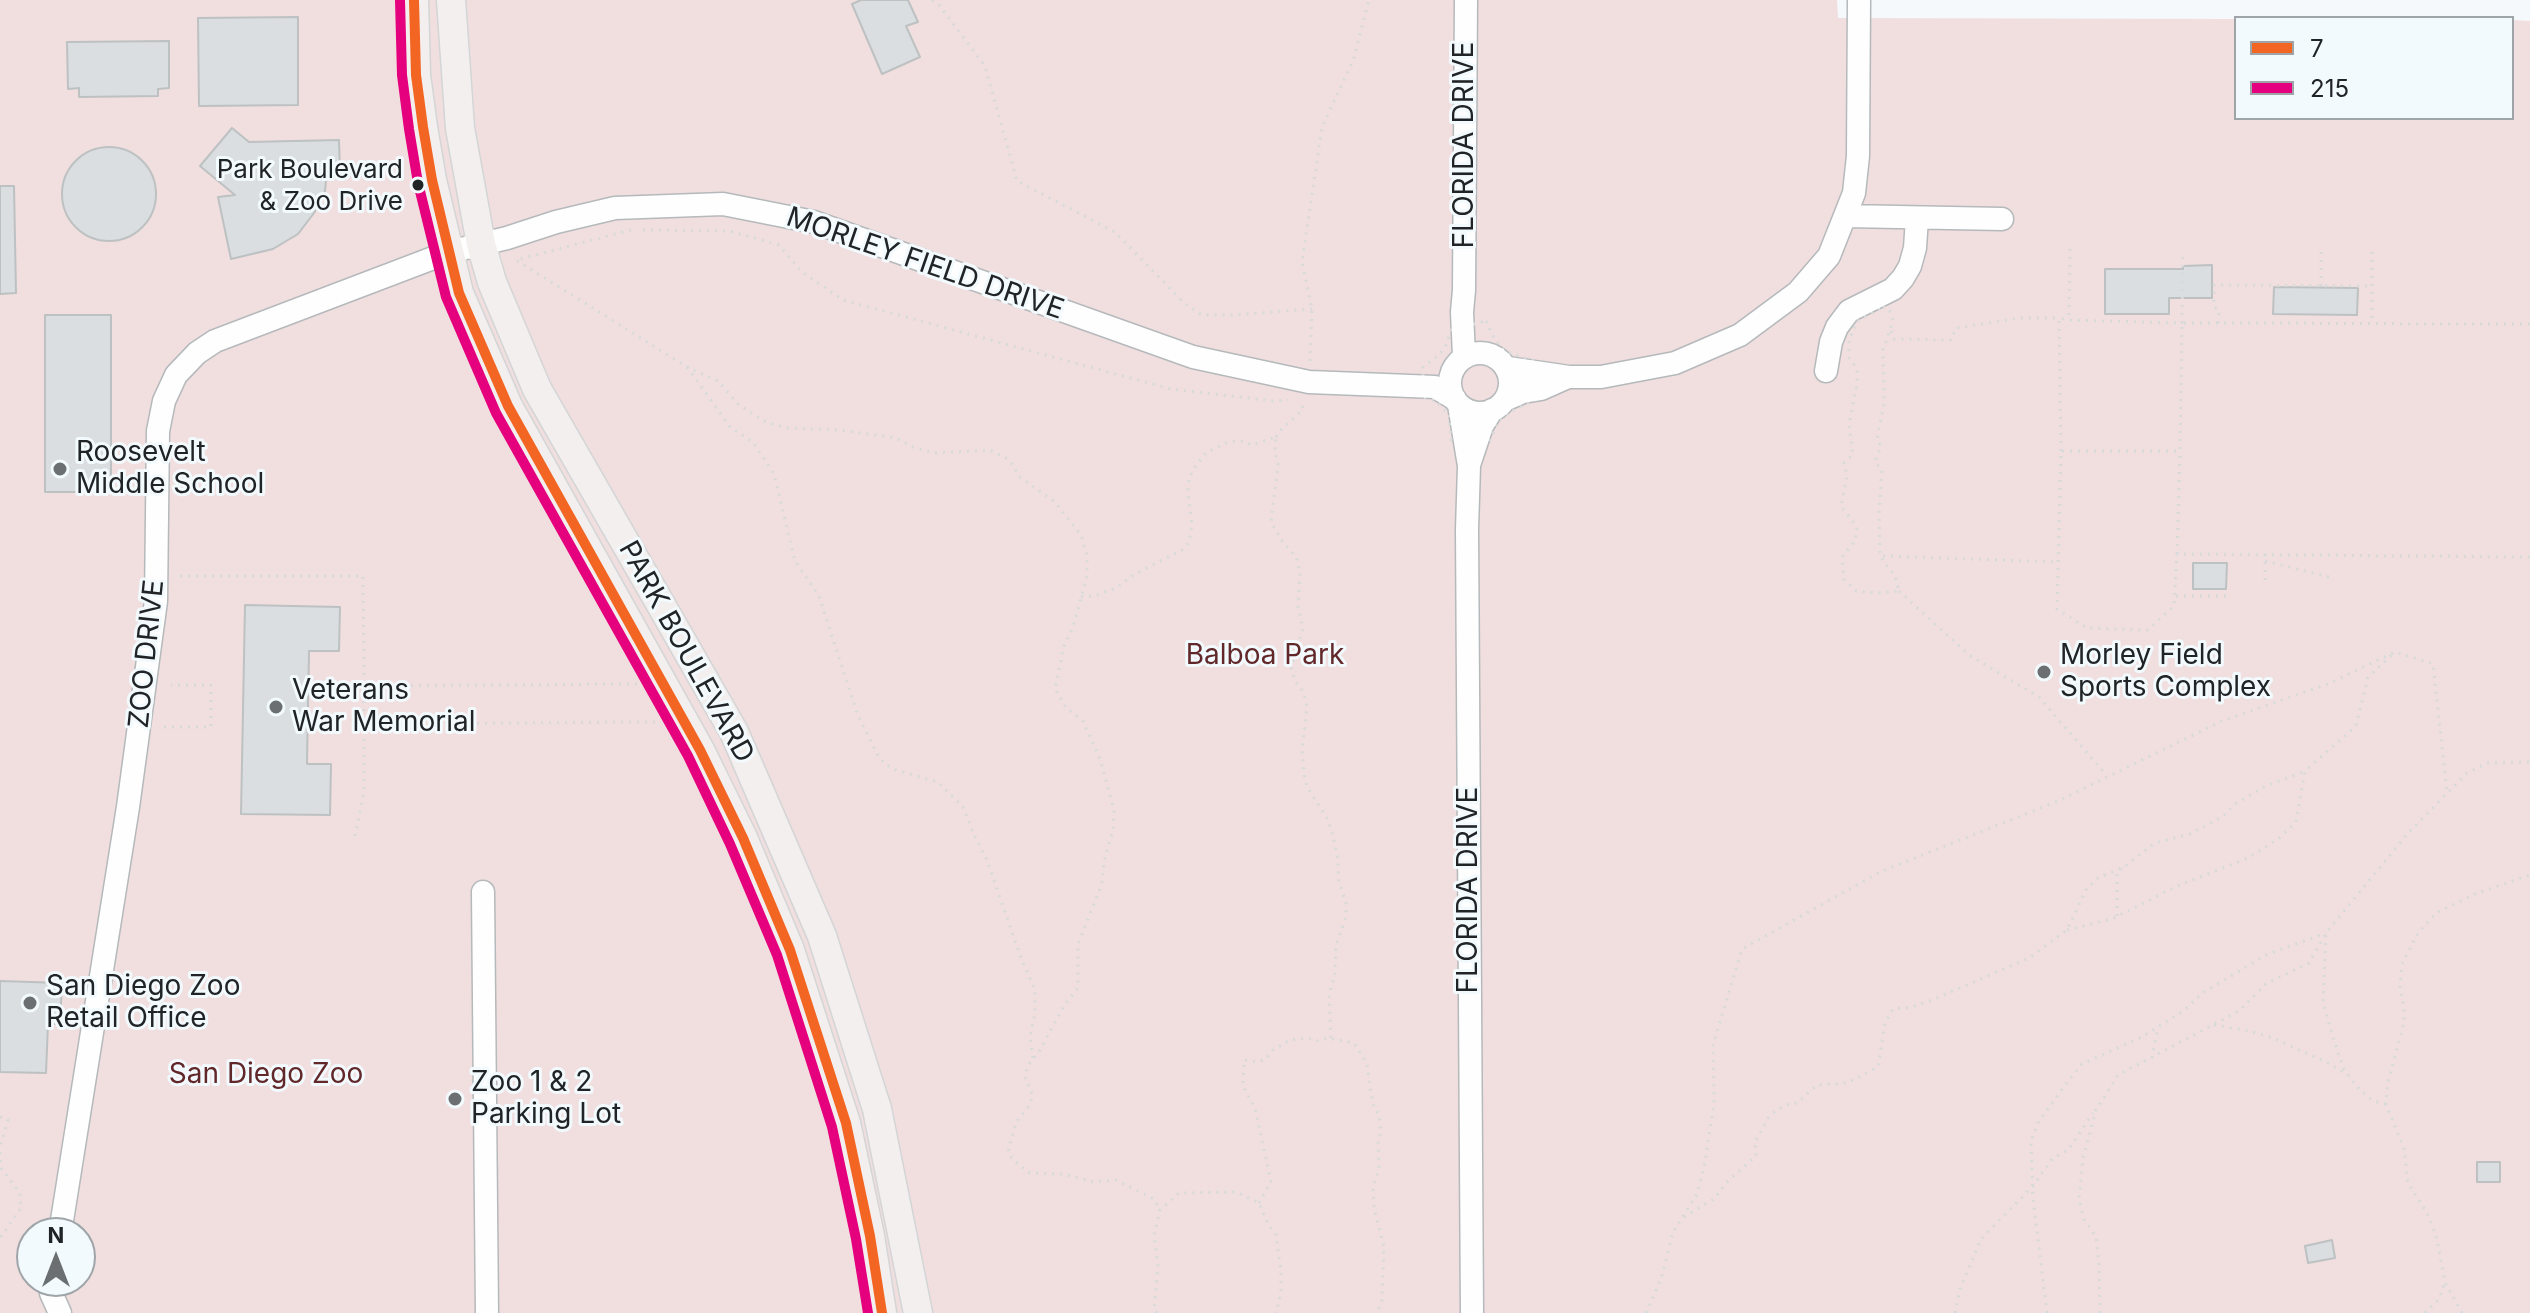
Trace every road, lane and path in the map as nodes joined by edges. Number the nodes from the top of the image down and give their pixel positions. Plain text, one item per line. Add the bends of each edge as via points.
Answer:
1 (414, 0) edge
2 (451, 0) edge
3 (932, 0) edge
4 (1369, 0) edge
5 (1466, 0) edge
6 (1859, 0) edge
7 (1846, 216) junction
8 (1917, 218) junction
9 (2002, 219) dead end
10 (481, 244) junction
11 (2070, 249) dead end
12 (449, 252) junction
13 (2183, 252) dead end
14 (2321, 252) dead end
15 (2372, 252) dead end
16 (2321, 286) junction
17 (2372, 286) junction
18 (1464, 290) junction
19 (1312, 309) junction
20 (2059, 318) junction
21 (2069, 320) junction
22 (2182, 323) junction
23 (2218, 323) junction
24 (2372, 323) junction
25 (2530, 324) edge
26 (1451, 330) dead end
27 (1891, 331) junction
28 (1459, 362) junction
29 (1501, 362) junction
30 (687, 367) junction
31 (1423, 367) dead end
32 (1826, 371) dead end
33 (1569, 377) junction
34 (1398, 385) junction
35 (1307, 390) junction
36 (1457, 402) junction
37 (1499, 404) junction
38 (1276, 437) junction
39 (2061, 451) junction
40 (2180, 451) junction
41 (1469, 466) junction
42 (2177, 554) junction
43 (2265, 554) junction
44 (1882, 556) junction
45 (2530, 557) edge
46 (2265, 561) junction
47 (2059, 562) junction
48 (180, 576) dead end
49 (2333, 578) dead end
50 (2265, 580) dead end
51 (1899, 591) junction
52 (2174, 596) junction
53 (2228, 596) dead end
54 (1081, 597) junction
55 (2395, 652) junction
56 (639, 684) dead end
57 (171, 685) dead end
58 (364, 686) junction
59 (661, 722) dead end
60 (364, 724) junction
61 (164, 727) dead end
62 (2530, 762) edge
63 (2305, 771) junction
64 (2108, 776) junction
65 (2447, 793) junction
66 (355, 836) dead end
67 (2124, 867) junction
68 (2530, 875) edge
69 (483, 892) dead end
70 (2117, 916) junction
71 (2067, 930) junction
72 (2326, 933) junction
73 (2214, 1025) junction
74 (2158, 1027) junction
75 (1331, 1039) junction
76 (2152, 1058) junction
77 (1033, 1059) junction
78 (2349, 1076) junction
79 (2386, 1104) junction
80 (2096, 1110) junction
81 (0, 1117) edge
82 (0, 1149) edge
83 (2033, 1186) junction
84 (1259, 1203) junction
85 (1160, 1210) junction
86 (63, 1217) edge
87 (1681, 1219) junction
88 (0, 1238) edge
89 (2445, 1282) junction
90 (1155, 1312) edge
91 (487, 1313) edge
92 (882, 1313) edge
93 (918, 1313) edge
94 (1276, 1313) edge
95 (1377, 1313) edge
96 (1472, 1313) edge
97 (1646, 1313) edge
98 (1955, 1313) edge
99 (2047, 1313) edge
100 (2100, 1313) edge
101 (2425, 1313) edge
102 (2462, 1313) edge

1 - 12 main road, PARK BOULEVARD via 423,127
2 - 10 main road, PARK BOULEVARD via 460,128
3 - 19 path via 985,66 1017,181 1115,232 1202,315
4 - 19 path via 1353,61 1322,127 1302,262
5 - 18 street, FLORIDA DRIVE
6 - 7 street via 1858,156
7 - 8 street
7 - 33 street via 1829,256 1798,292 1740,335 1675,363 1601,377
8 - 9 street
8 - 32 street via 1915,248 1903,278 1893,289 1849,311 1831,342
10 - 12 street, MORLEY FIELD DRIVE
10 - 35 street, MORLEY FIELD DRIVE via 615,208 723,204 814,222 1193,357
10 - 93 main road, PARK BOULEVARD via 537,389 734,732 822,936 877,1109
11 - 21 path
12 - 86 street, ZOO DRIVE via 215,341 176,375 164,401 158,431 156,601
12 - 92 main road, PARK BOULEVARD via 459,293 508,406 700,750 790,950 846,1123
13 - 22 path
14 - 16 path
15 - 17 path
16 - 17 path
16 - 23 path via 2214,285
17 - 24 path
18 - 28 street, FLORIDA DRIVE
18 - 29 street, FLORIDA DRIVE via 1480,339
19 - 35 path
20 - 21 path
20 - 27 path via 1956,328 1951,340 1894,339
20 - 39 path
21 - 22 path
22 - 23 path
22 - 40 path
23 - 24 path
24 - 25 path
26 - 31 path via 1439,355
27 - 44 path via 1883,350 1884,404 1875,462 1882,470
27 - 51 path via 1889,309 1883,307 1857,321 1849,340 1857,384 1849,425 1853,454 1844,463 1841,506 1857,527 1855,541 1842,557 1844,579 1856,591
28 - 29 street via 1485,353
28 - 34 street, MORLEY FIELD DRIVE
28 - 36 street via 1450,378
29 - 33 street
29 - 37 street via 1511,389
30 - 35 path via 516,260 633,229 729,231 779,245 802,272 843,300 1171,389 1273,401
30 - 54 path via 718,381 756,417 786,428 896,438 935,453 990,450 1009,460 1020,477 1055,502 1081,535 1087,555
30 - 77 path via 731,428 753,442 774,474 795,561 819,596 857,713 877,754 896,770 938,782 963,807 1035,990
33 - 37 street
34 - 35 street, MORLEY FIELD DRIVE
34 - 36 street, MORLEY FIELD DRIVE via 1435,387
35 - 38 path via 1302,410
36 - 37 street via 1469,412
36 - 41 street, FLORIDA DRIVE
37 - 41 street, FLORIDA DRIVE via 1482,426
38 - 54 path via 1251,445 1228,442 1207,452 1189,478 1192,525 1184,549 1116,588
38 - 75 path via 1271,522 1296,557 1300,572 1303,629 1291,667 1307,707 1304,774 1332,832 1346,903 1329,995
39 - 40 path
39 - 47 path
40 - 42 path
41 - 96 street, FLORIDA DRIVE
42 - 43 path
42 - 52 path
43 - 45 path
43 - 46 path
44 - 47 path
44 - 51 path
46 - 49 path
46 - 50 path
47 - 52 path via 2057,609 2087,628 2148,630 2174,606
48 - 58 path via 363,576
51 - 64 path via 1969,655 2039,697
52 - 53 path
54 - 77 path via 1055,689 1066,708 1083,721 1100,759 1114,810 1113,830 1102,884 1078,944 1078,988
55 - 63 path via 2368,677 2356,726
55 - 64 path via 2328,684 2222,721
55 - 65 path via 2433,664
56 - 58 path
57 - 61 path via 211,685 211,727
58 - 60 path
59 - 60 path
60 - 66 path via 364,792
62 - 65 path via 2477,766
63 - 67 path via 2264,787 2190,834 2155,843
63 - 70 path via 2296,822 2278,839 2250,857
64 - 87 path via 1880,872 1742,949 1713,1045 1714,1103 1704,1168 1697,1194
65 - 72 path
67 - 70 path via 2117,874
67 - 71 path via 2087,888
68 - 79 path via 2453,903 2418,933 2402,964 2404,1023
69 - 91 street
70 - 71 path
71 - 87 path via 2029,958 1932,1000 1893,1009 1885,1023 1878,1067 1847,1083 1817,1085 1797,1103 1770,1115 1755,1142 1756,1156 1714,1199
72 - 73 path via 2309,963 2267,983 2239,1011
72 - 74 path via 2268,954
72 - 78 path via 2323,1003
73 - 76 path
73 - 78 path via 2273,1038
74 - 76 path
74 - 83 path via 2082,1064 2066,1084 2031,1141
75 - 84 path via 1290,1040 1266,1059 1244,1060 1243,1086 1255,1108 1271,1182
75 - 95 path via 1351,1041 1364,1056 1379,1114 1379,1164 1373,1187 1384,1247
76 - 80 path via 2118,1075
77 - 85 path via 1025,1077 1033,1096 1009,1142 1014,1161 1030,1173 1116,1180 1154,1199
78 - 79 path via 2373,1101
79 - 89 path via 2404,1149 2408,1183 2436,1235
80 - 83 path via 2069,1149 2052,1159
80 - 100 path via 2079,1200 2096,1237
81 - 82 path via 8,1120
82 - 88 path via 1,1168 20,1193 21,1208
83 - 98 path via 1981,1239
83 - 99 path
84 - 85 path via 1236,1192 1179,1193
84 - 94 path via 1279,1251
85 - 90 path via 1154,1236
87 - 97 path
89 - 101 path via 2439,1299
89 - 102 path

